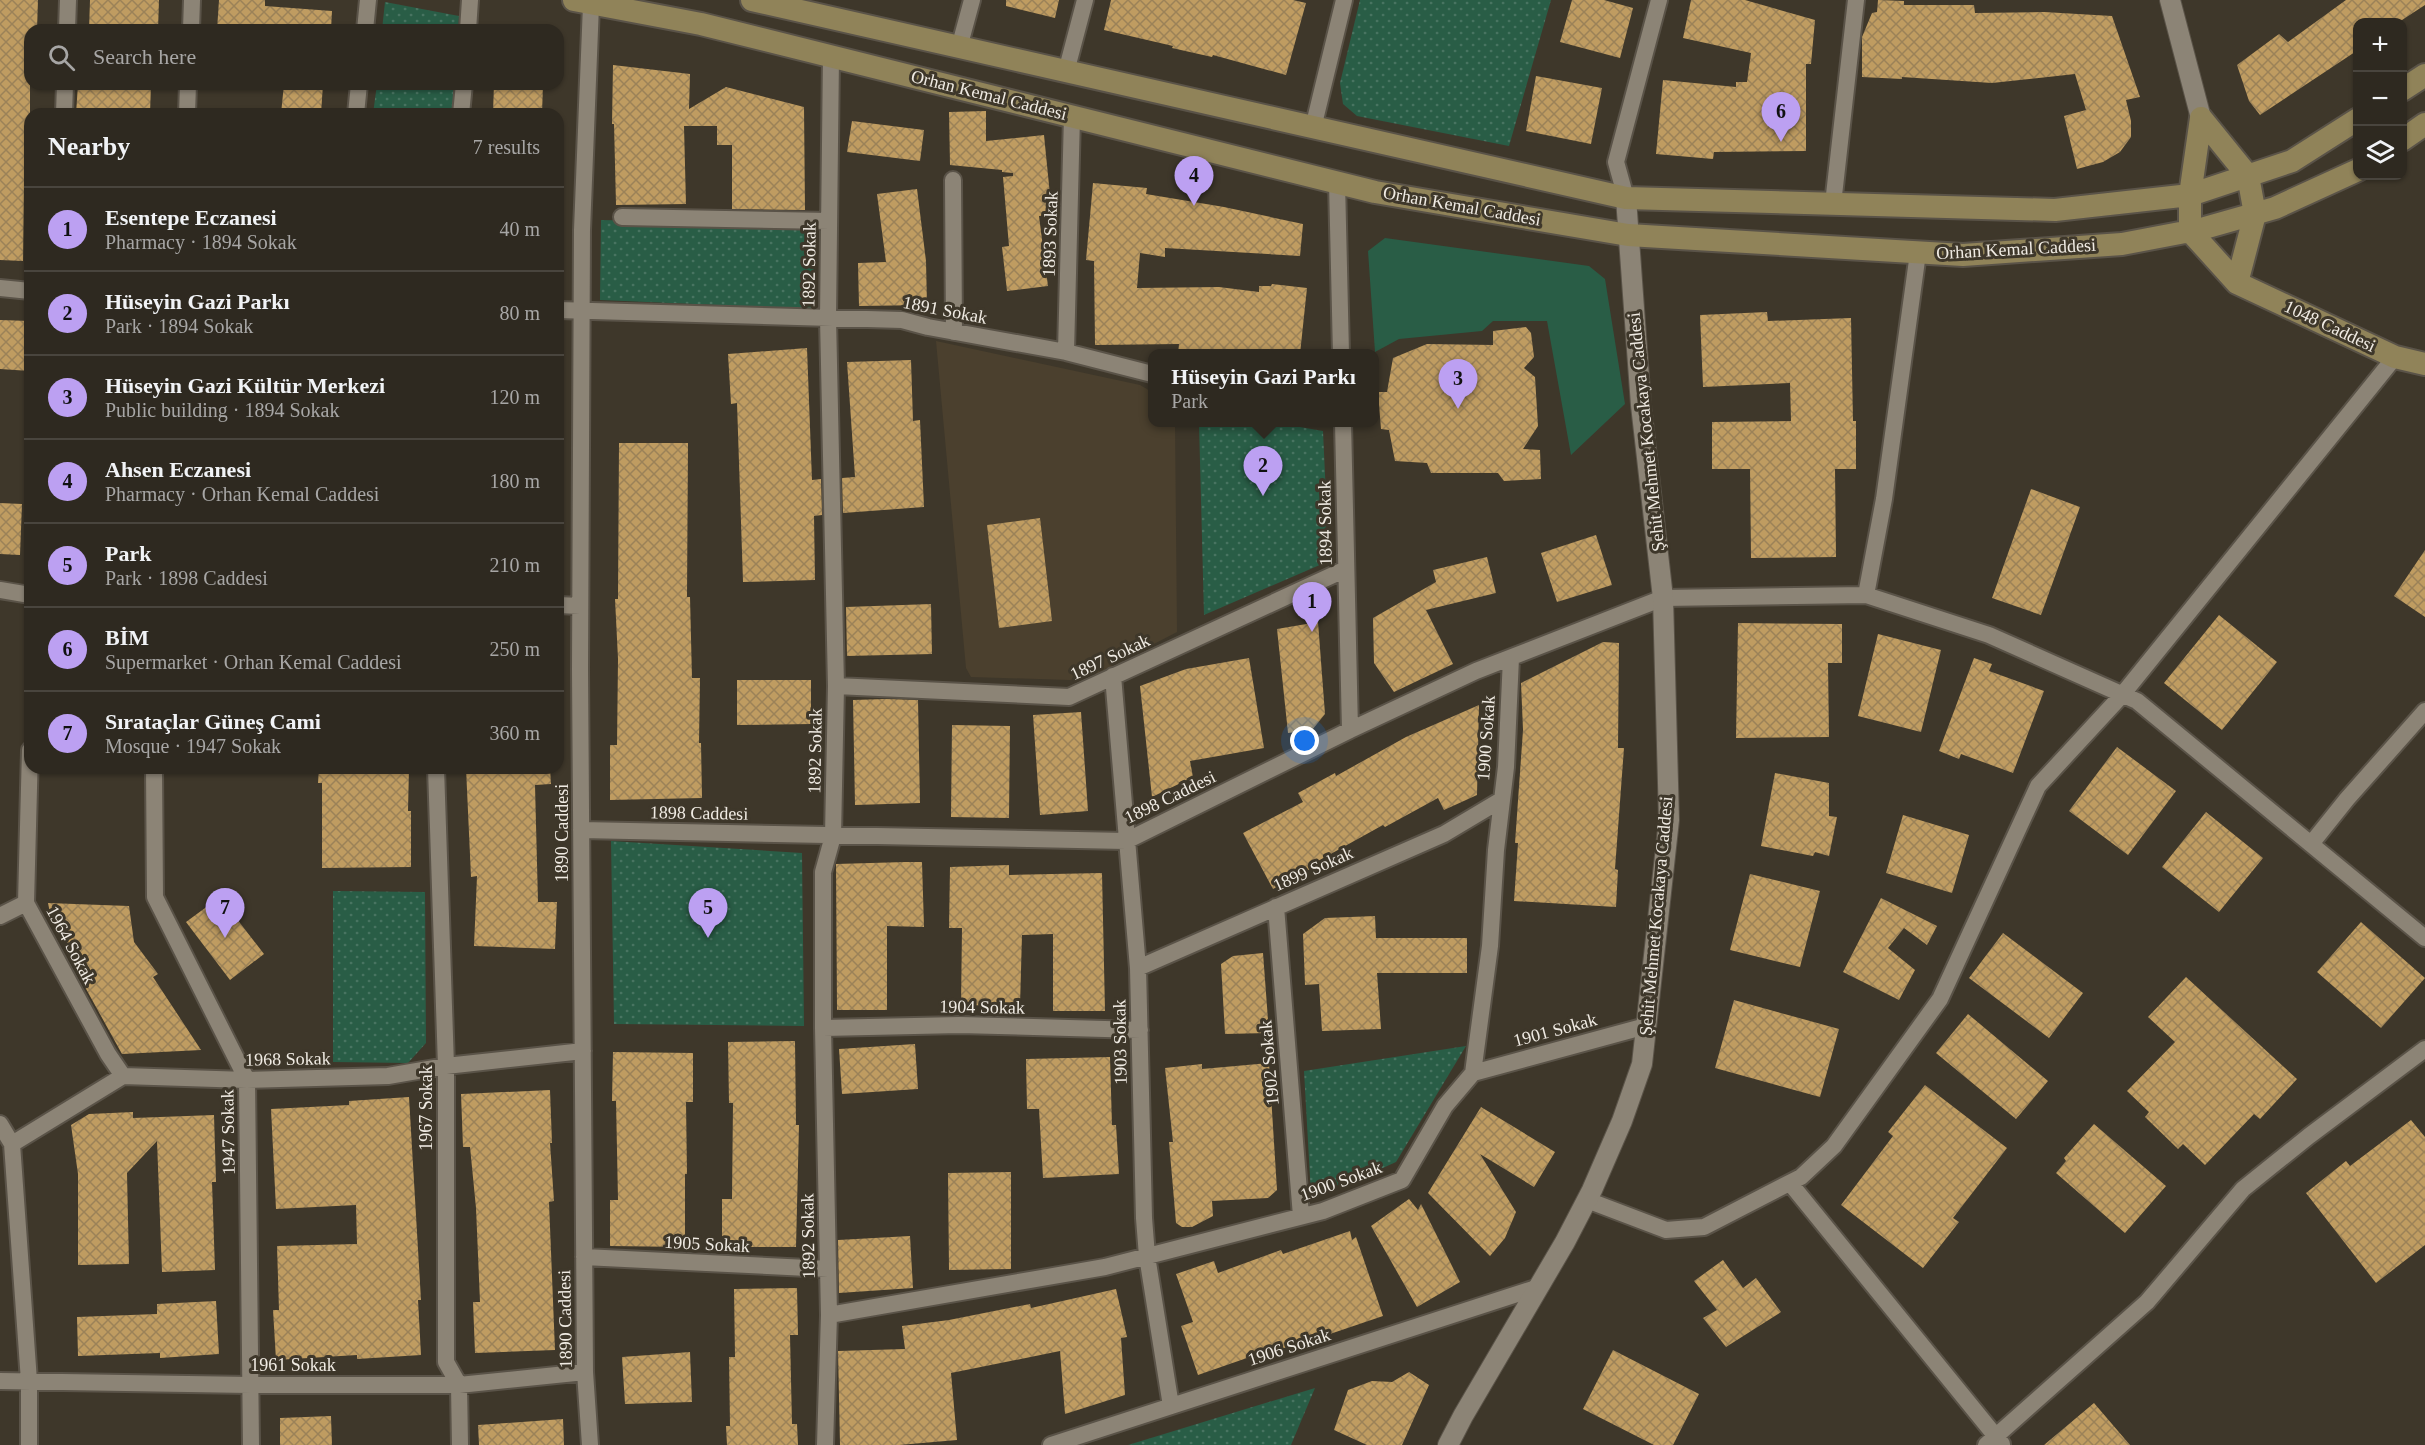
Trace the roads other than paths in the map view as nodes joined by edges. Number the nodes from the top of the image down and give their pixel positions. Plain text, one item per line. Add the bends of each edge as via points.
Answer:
1 (68, 0) edge
2 (192, 0) edge
3 (368, 0) edge
4 (470, 0) edge
5 (752, 0) edge
6 (972, 0) edge
7 (1085, 0) edge
8 (1344, 0) edge
9 (1659, 0) edge
10 (1856, 0) edge
11 (2169, 0) edge
12 (586, 2) edge
13 (67, 24) edge
14 (191, 24) edge
15 (366, 24) edge
16 (468, 24) edge
17 (959, 48) junction
18 (831, 56) junction
19 (1066, 72) junction
20 (2425, 75) edge
21 (2407, 87) edge
22 (65, 90) edge
23 (188, 90) edge
24 (358, 90) edge
25 (463, 90) edge
26 (64, 108) edge
27 (187, 108) edge
28 (357, 108) edge
29 (462, 108) edge
30 (1072, 116) junction
31 (2201, 118) junction
32 (2353, 122) edge
33 (2425, 124) edge
34 (1313, 128) junction
35 (2407, 137) edge
36 (2353, 172) edge
37 (954, 180) dead end
38 (1337, 182) junction
39 (2251, 195) junction
40 (1626, 198) junction
41 (1833, 204) junction
42 (2190, 213) junction
43 (622, 217) dead end
44 (829, 221) junction
45 (1628, 235) junction
46 (1918, 253) junction
47 (2237, 283) junction
48 (0, 288) edge
49 (24, 290) edge
50 (564, 310) edge
51 (582, 310) junction
52 (828, 318) junction
53 (954, 332) junction
54 (1341, 349) edge
55 (1066, 352) junction
56 (2395, 357) junction
57 (2425, 364) edge
58 (1148, 373) edge
59 (1342, 427) edge
60 (1346, 569) junction
61 (0, 591) edge
62 (24, 594) edge
63 (1866, 595) junction
64 (1663, 598) junction
65 (564, 605) edge
66 (580, 606) junction
67 (1510, 658) junction
68 (1113, 676) junction
69 (836, 686) junction
70 (2122, 695) junction
71 (2425, 711) edge
72 (1350, 730) junction
73 (29, 774) edge
74 (154, 774) edge
75 (436, 774) edge
76 (1501, 800) junction
77 (581, 830) junction
78 (833, 836) junction
79 (1126, 841) junction
80 (2311, 843) junction
81 (26, 903) junction
82 (1276, 907) junction
83 (0, 916) edge
84 (2425, 938) edge
85 (1138, 968) junction
86 (1646, 1026) junction
87 (823, 1028) junction
88 (1140, 1030) junction
89 (2425, 1049) edge
90 (583, 1051) junction
91 (446, 1066) junction
92 (1473, 1073) junction
93 (123, 1076) junction
94 (247, 1080) junction
95 (0, 1124) edge
96 (12, 1144) junction
97 (1790, 1183) junction
98 (1587, 1200) junction
99 (1302, 1216) junction
100 (1147, 1256) junction
101 (584, 1257) junction
102 (828, 1269) junction
103 (1539, 1287) junction
104 (829, 1315) junction
105 (585, 1372) junction
106 (0, 1381) edge
107 (28, 1381) junction
108 (250, 1385) junction
109 (459, 1385) junction
110 (1171, 1406) junction
111 (1995, 1442) edge
112 (29, 1445) edge
113 (251, 1445) edge
114 (460, 1445) edge
115 (590, 1445) edge
116 (825, 1445) edge
117 (1051, 1445) edge
118 (1448, 1445) edge

1 - 13 street
2 - 14 street
3 - 15 street
4 - 16 street
5 - 17 main road, Orhan Kemal Caddesi
6 - 17 street
7 - 19 street
8 - 34 street
9 - 40 street via 1616,162
10 - 41 street
11 - 31 street
12 - 18 main road, Orhan Kemal Caddesi via 701,24
12 - 51 street, 1890 Caddesi
17 - 19 main road, Orhan Kemal Caddesi
18 - 30 main road, Orhan Kemal Caddesi
18 - 44 street, 1892 Sokak
19 - 34 main road, Orhan Kemal Caddesi
20 - 21 main road
22 - 26 street
23 - 27 street
24 - 28 street
25 - 29 street
30 - 38 main road, Orhan Kemal Caddesi
30 - 55 street, 1893 Sokak
31 - 39 main road
31 - 42 main road
32 - 39 main road, Orhan Kemal Caddesi via 2292,161
33 - 35 main road
34 - 40 main road, Orhan Kemal Caddesi
36 - 39 main road, Orhan Kemal Caddesi via 2275,208
37 - 53 street
38 - 45 main road, Orhan Kemal Caddesi via 1375,192
38 - 54 street
39 - 42 main road, Orhan Kemal Caddesi
39 - 42 main road, Orhan Kemal Caddesi
39 - 47 main road
40 - 41 main road, Orhan Kemal Caddesi
40 - 45 street, Şehit Mehmet Kocakaya Caddesi
41 - 42 main road, Orhan Kemal Caddesi
42 - 46 main road, Orhan Kemal Caddesi via 2122,244 1963,255
42 - 47 main road, 1048 Caddesi
43 - 44 street
44 - 52 street, 1892 Sokak
45 - 46 main road, Orhan Kemal Caddesi
45 - 64 street, Şehit Mehmet Kocakaya Caddesi via 1641,405
46 - 63 street via 1884,499
47 - 56 main road, 1048 Caddesi
48 - 49 street
50 - 51 street, 1891 Sokak
51 - 52 street, 1891 Sokak
51 - 66 street, 1890 Caddesi
52 - 53 street, 1891 Sokak via 902,320
52 - 69 street, 1892 Sokak
53 - 55 street, 1891 Sokak
55 - 58 street, 1891 Sokak
56 - 57 main road, 1048 Caddesi
56 - 70 street
59 - 60 street, 1894 Sokak
60 - 68 street, 1897 Sokak
60 - 72 street, 1894 Sokak
61 - 62 street
63 - 64 street
63 - 70 street via 1989,635
64 - 67 street, 1898 Caddesi
64 - 86 street, Şehit Mehmet Kocakaya Caddesi via 1669,820
65 - 66 street
66 - 77 street, 1890 Caddesi
67 - 72 street, 1898 Caddesi
67 - 76 street, 1900 Sokak
68 - 69 street, 1897 Sokak via 1069,697
68 - 79 street, 1903 Sokak
69 - 78 street, 1892 Sokak
70 - 80 street via 2137,701
70 - 97 street via 2038,786 1940,999 1834,1146
71 - 80 street
72 - 79 street, 1898 Caddesi
73 - 81 street, 1964 Sokak
74 - 94 street, 1947 Sokak via 155,897
75 - 91 street, 1967 Sokak
76 - 82 street, 1899 Sokak via 1444,834
76 - 92 street, 1900 Sokak via 1490,946
77 - 78 street, 1898 Caddesi
77 - 90 street, 1890 Caddesi
78 - 79 street, 1898 Caddesi
78 - 87 street, 1892 Sokak via 823,872
79 - 85 street, 1903 Sokak
80 - 84 street
81 - 83 street
81 - 93 street, 1964 Sokak
82 - 85 street, 1899 Sokak
82 - 99 street, 1902 Sokak
85 - 88 street, 1903 Sokak
86 - 92 street, 1901 Sokak
86 - 98 street, Şehit Mehmet Kocakaya Caddesi via 1642,1064
87 - 88 street, 1904 Sokak via 960,1025
87 - 102 street, 1892 Sokak
88 - 100 street, 1903 Sokak
89 - 111 street via 2243,1189 2147,1302
90 - 91 street, 1968 Sokak
90 - 101 street, 1890 Caddesi
91 - 94 street, 1968 Sokak via 388,1076
91 - 109 street, 1967 Sokak via 446,1362
92 - 99 street, 1900 Sokak via 1445,1106 1402,1180
93 - 94 street, 1968 Sokak
93 - 96 street
94 - 108 street, 1947 Sokak
95 - 96 street
96 - 107 street
97 - 98 street via 1704,1227 1666,1230
97 - 111 street
98 - 103 street, Şehit Mehmet Kocakaya Caddesi
99 - 100 street, 1900 Sokak
100 - 104 street, 1900 Sokak via 1105,1267
100 - 110 street, 1903 Sokak
101 - 102 street, 1905 Sokak
101 - 105 street, 1890 Caddesi
102 - 104 street, 1892 Sokak
103 - 110 street, 1906 Sokak
103 - 118 street, Şehit Mehmet Kocakaya Caddesi
104 - 116 street, 1892 Sokak
105 - 109 street, 1961 Sokak
105 - 115 street, 1890 Caddesi
106 - 107 street, 1961 Sokak
107 - 108 street, 1961 Sokak
107 - 112 street
108 - 109 street, 1961 Sokak
108 - 113 street, 1947 Sokak
109 - 114 street, 1967 Sokak
110 - 117 street, 1906 Sokak

